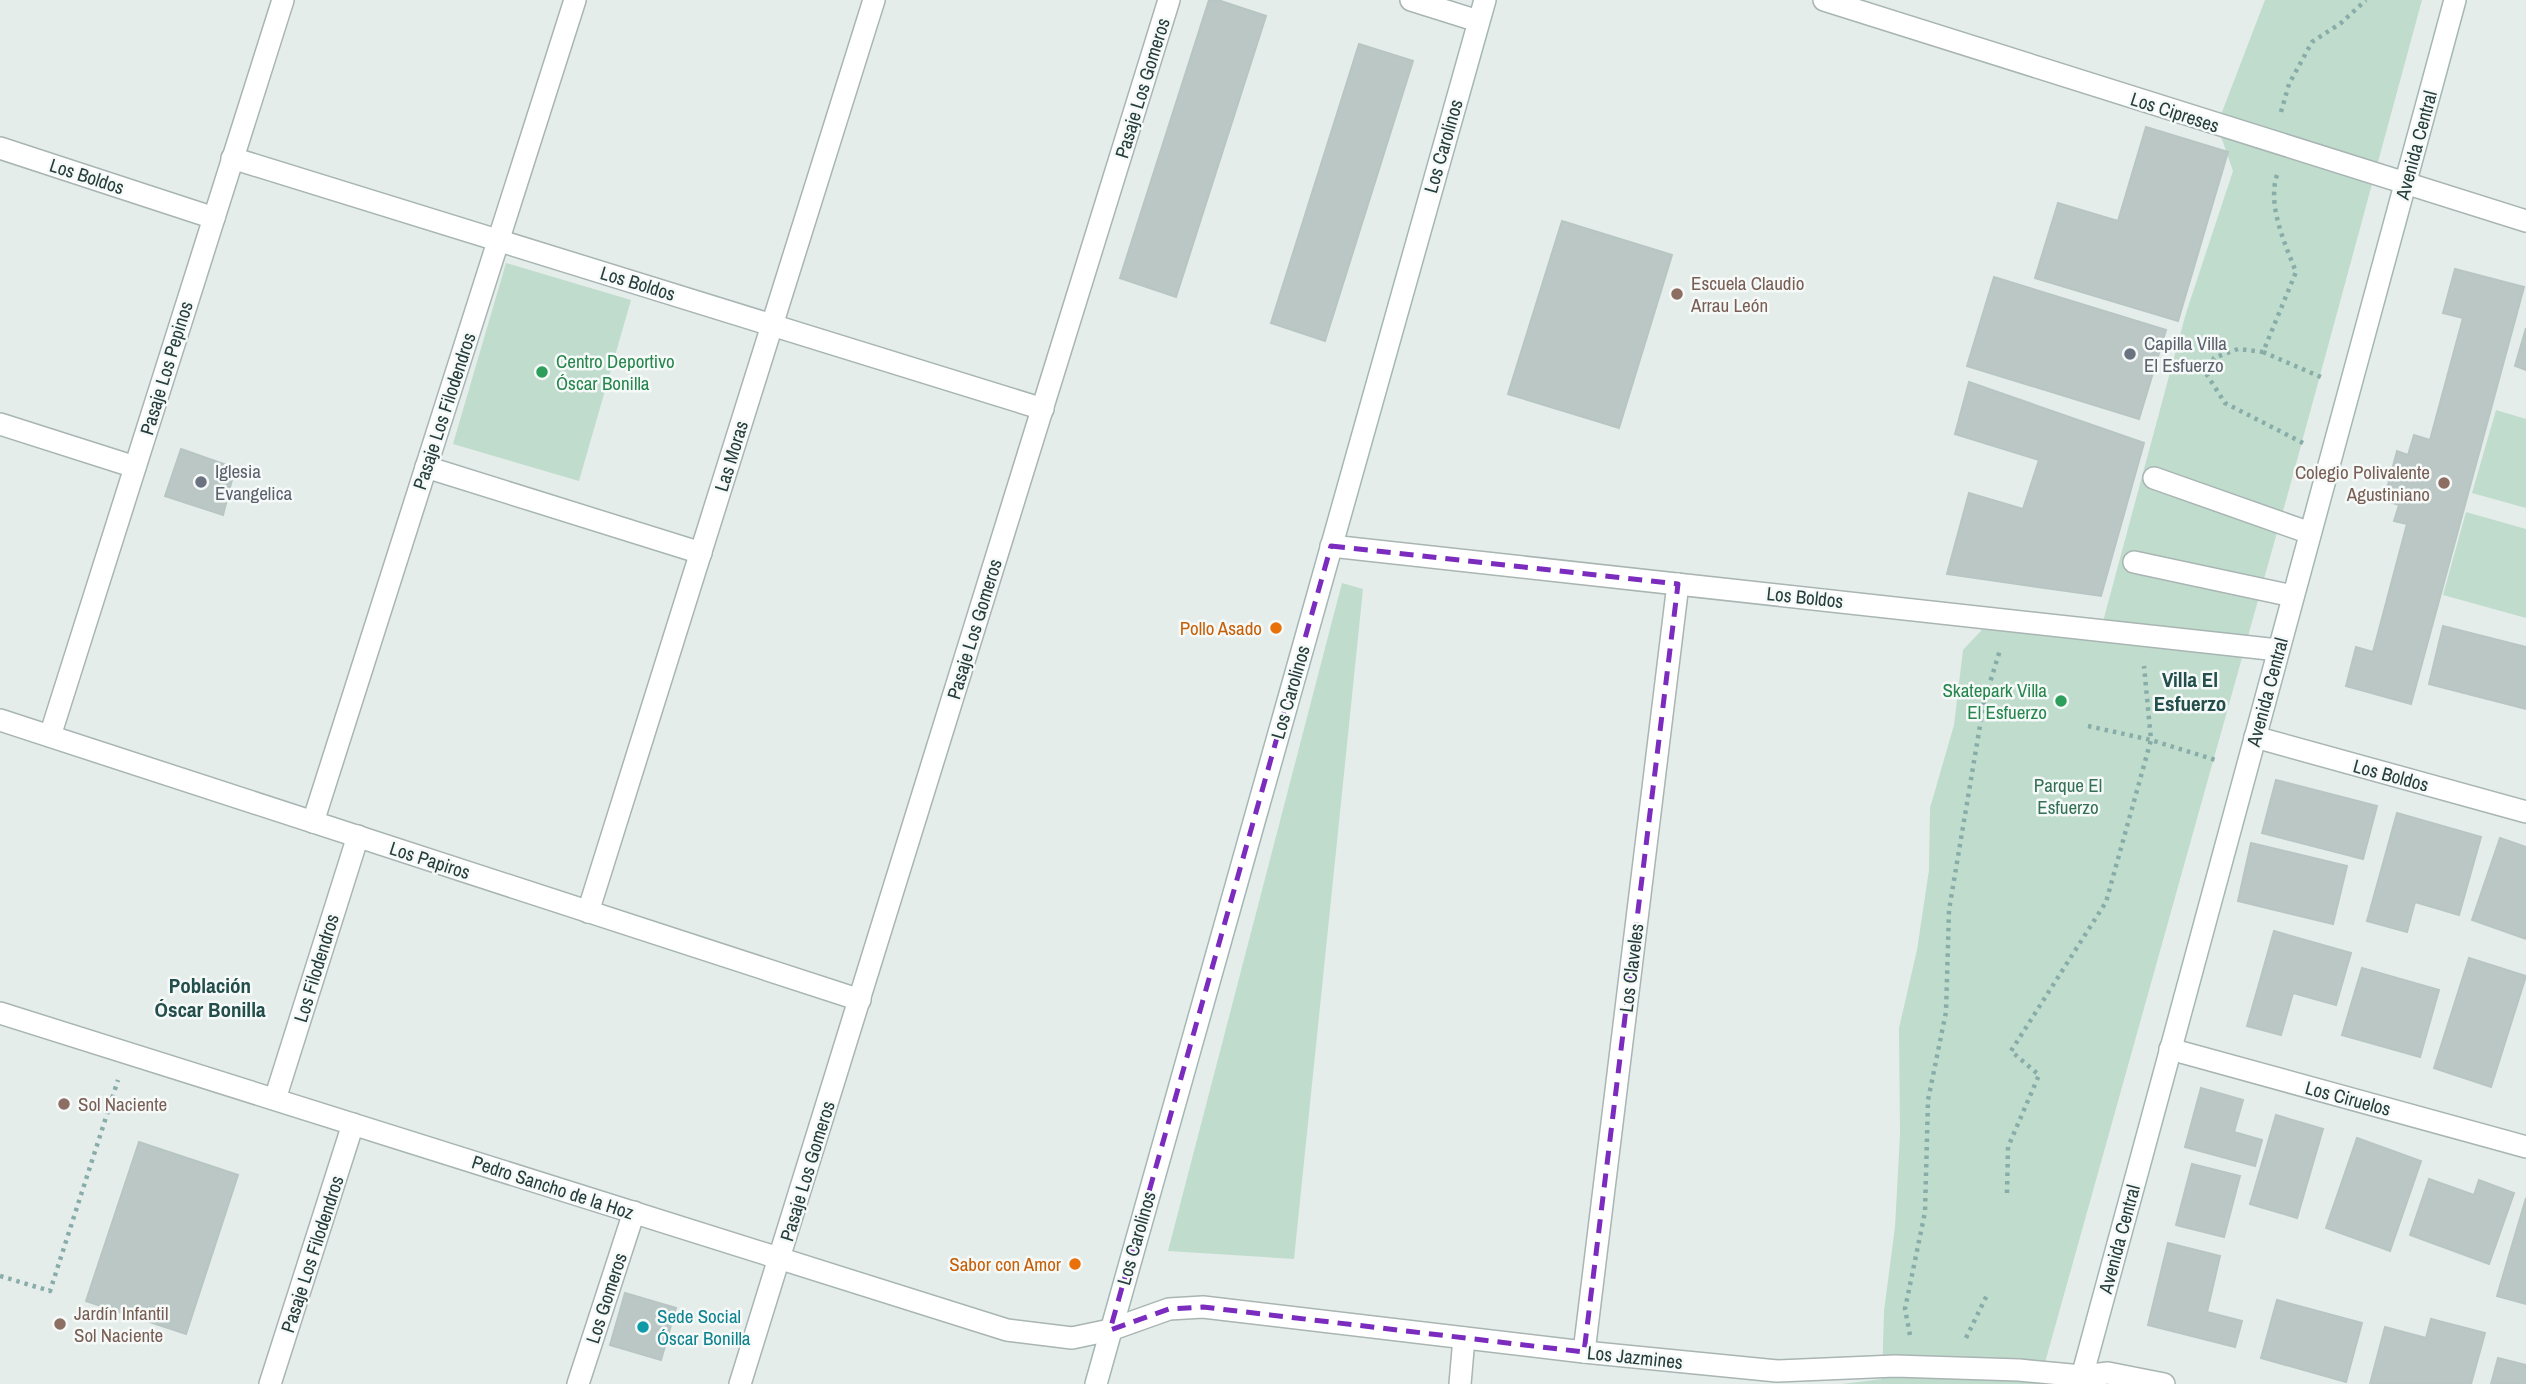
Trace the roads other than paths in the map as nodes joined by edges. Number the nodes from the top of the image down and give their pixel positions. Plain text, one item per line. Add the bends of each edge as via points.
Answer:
1 (283, 0) edge
2 (575, 0) edge
3 (874, 0) edge
4 (1168, 0) edge
5 (1411, 0) edge
6 (1485, 0) edge
7 (1824, 0) edge
8 (2455, 0) edge
9 (1479, 21) junction
10 (0, 148) edge
11 (232, 158) junction
12 (2405, 184) junction
13 (214, 218) junction
14 (2526, 220) edge
15 (498, 240) junction
16 (772, 325) junction
17 (1042, 409) junction
18 (0, 424) edge
19 (135, 467) junction
20 (426, 467) junction
21 (2154, 478) dead end
22 (2310, 533) junction
23 (1331, 546) junction
24 (701, 553) junction
25 (2134, 562) dead end
26 (1678, 584) junction
27 (2293, 596) junction
28 (2278, 650) junction
29 (0, 720) edge
30 (50, 736) junction
31 (2255, 737) junction
32 (2526, 812) edge
33 (313, 822) junction
34 (358, 836) junction
35 (589, 912) junction
36 (860, 1000) junction
37 (0, 1013) edge
38 (2170, 1049) junction
39 (275, 1099) junction
40 (353, 1124) junction
41 (2526, 1147) edge
42 (634, 1212) junction
43 (780, 1259) junction
44 (1110, 1330) junction
45 (1464, 1338) junction
46 (1584, 1352) junction
47 (1777, 1377) edge
48 (2081, 1380) edge
49 (270, 1384) edge
50 (578, 1384) edge
51 (740, 1384) edge
52 (1096, 1384) edge
53 (1460, 1384) edge
54 (2165, 1384) edge

1 - 11 street, Pasaje Los Pepinos
2 - 15 street, Pasaje Los Filodendros
3 - 16 street, Las Moras
4 - 17 street, Pasaje Los Gomeros
5 - 9 street
6 - 9 street, Los Carolinos
7 - 12 street, Los Cipreses
8 - 12 street, Avenida Central
9 - 23 street, Los Carolinos
10 - 13 street, Los Boldos
11 - 13 street, Pasaje Los Pepinos
11 - 15 street, Los Boldos
12 - 14 street, Los Cipreses
12 - 22 street, Avenida Central
13 - 19 street, Pasaje Los Pepinos
15 - 16 street, Los Boldos
15 - 20 street, Pasaje Los Filodendros
16 - 17 street, Los Boldos
16 - 24 street, Las Moras
17 - 36 street, Pasaje Los Gomeros
18 - 19 street
19 - 30 street, Pasaje Los Pepinos
20 - 24 street
20 - 33 street, Pasaje Los Filodendros
21 - 22 street
22 - 27 street, Avenida Central
23 - 26 street, Los Boldos
23 - 44 street, Los Carolinos
24 - 35 street, Las Moras
25 - 27 street
26 - 28 street, Los Boldos
26 - 46 street, Los Claveles
27 - 28 street, Avenida Central
28 - 31 street, Avenida Central
29 - 30 street, Los Papiros
30 - 33 street, Los Papiros
31 - 32 street, Los Boldos
31 - 38 street, Avenida Central
33 - 34 street, Los Papiros
34 - 35 street, Los Papiros
34 - 39 street, Los Filodendros
35 - 36 street, Los Papiros
36 - 43 street, Pasaje Los Gomeros
37 - 39 street, Pedro Sancho de la Hoz
38 - 41 street, Los Ciruelos
38 - 48 street, Avenida Central
39 - 40 street, Pedro Sancho de la Hoz
40 - 42 street, Pedro Sancho de la Hoz
40 - 49 street, Pasaje Los Filodendros
42 - 43 street, Pedro Sancho de la Hoz
42 - 50 street, Los Gomeros
43 - 44 street, Pedro Sancho de la Hoz via 1007,1330 1072,1338
43 - 51 street
44 - 45 street, Los Jazmines via 1169,1309 1203,1307
44 - 52 street, Los Carolinos
45 - 46 street, Los Jazmines
45 - 53 street
46 - 47 street, Los Jazmines
47 - 48 street, Los Jazmines via 1916,1366
48 - 54 street, Los Jazmines via 2108,1373

